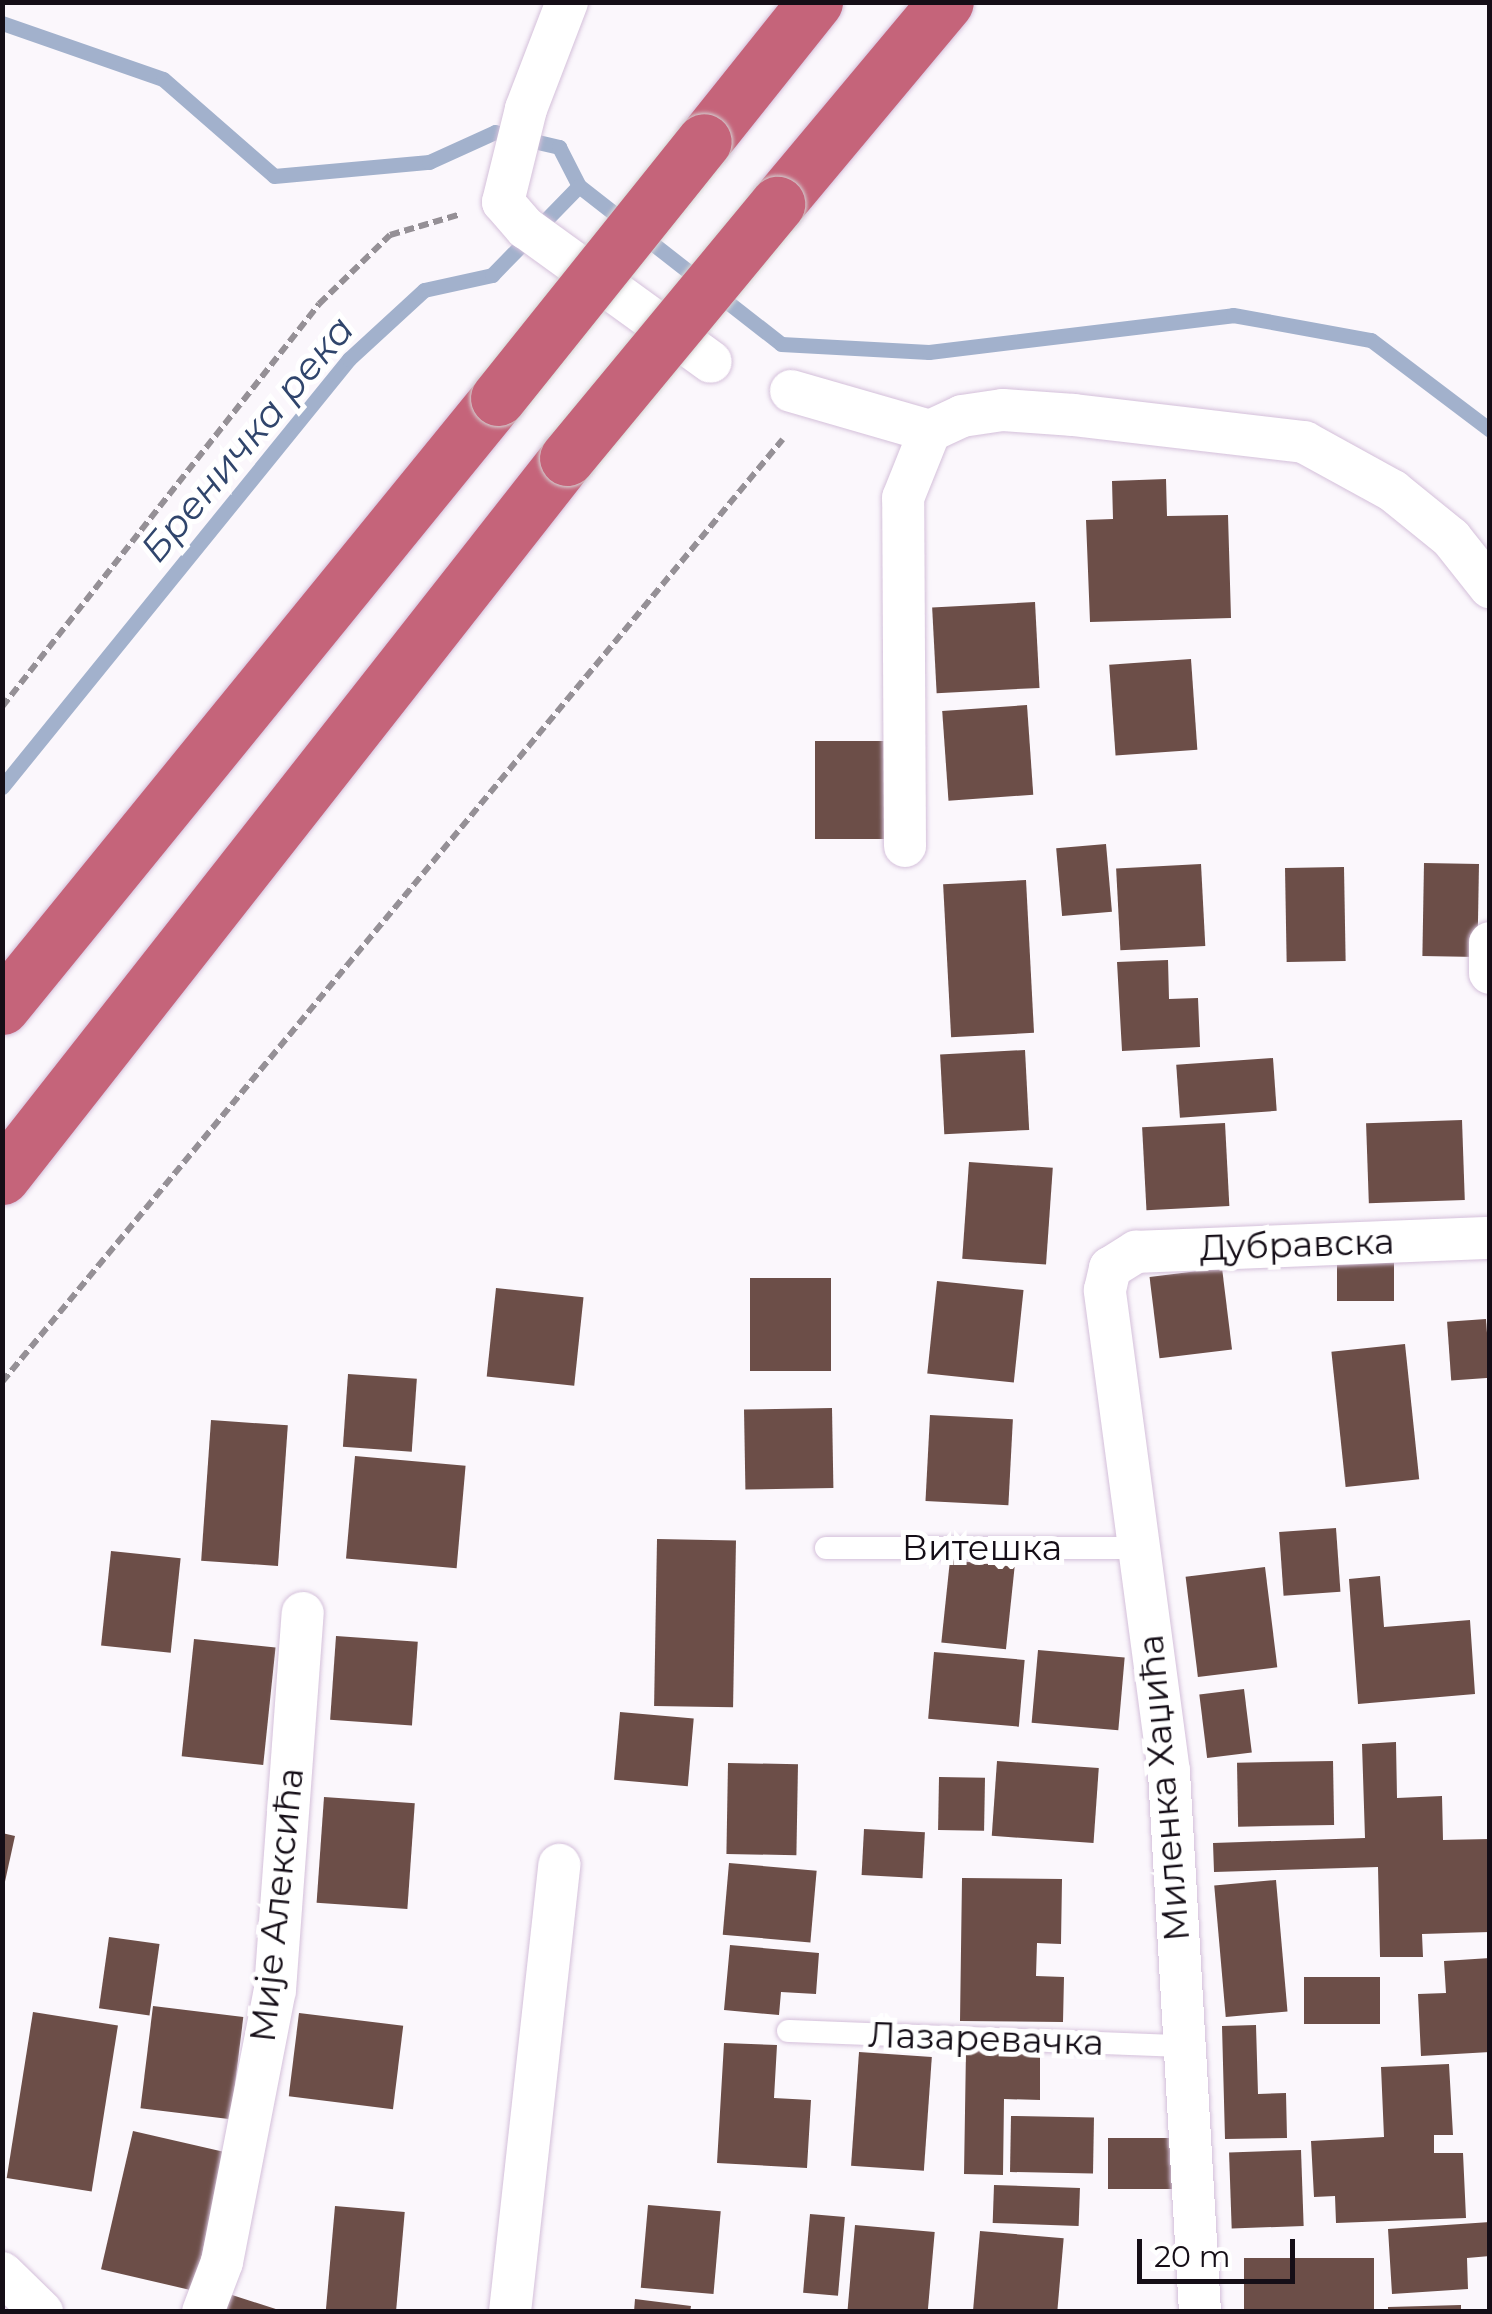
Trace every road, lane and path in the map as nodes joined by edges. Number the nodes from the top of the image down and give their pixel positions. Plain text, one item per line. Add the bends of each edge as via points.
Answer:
1 (568, 2) edge
2 (815, 2) edge
3 (946, 2) edge
4 (523, 223) junction
5 (711, 362) dead end
6 (805, 393) joint
7 (930, 431) junction
8 (1490, 587) edge
9 (2, 707) edge
10 (905, 846) dead end
11 (1490, 943) edge
12 (1490, 973) edge
13 (2, 1007) edge
14 (2, 1176) edge
15 (1490, 1238) edge
16 (1110, 1268) joint
17 (2, 1382) edge
18 (826, 1548) dead end
19 (1139, 1548) junction
20 (302, 1612) dead end
21 (560, 1865) dead end
22 (788, 2032) dead end
23 (1184, 2046) junction
24 (2, 2273) edge
25 (42, 2312) edge
26 (203, 2312) edge
27 (510, 2312) edge
28 (1200, 2312) edge

1 - 4 street via 512,160
2 - 13 highway, bridge
3 - 14 highway, bridge via 567,458
4 - 5 street
4 - 9 path via 390,235 318,304
6 - 7 street
6 - 17 path
7 - 8 street via 962,416 1003,410 1268,433 1304,442 1393,491 1451,538
7 - 10 street via 913,462 898,535
11 - 12 street
15 - 16 street, Дубравска via 1136,1252
16 - 19 street, Миленка Хаџића via 1105,1290
18 - 19 lane, Витешка
19 - 23 street, Миленка Хаџића via 1168,1772
20 - 26 street, Мије Алексића via 275,1990 222,2262
21 - 27 street
22 - 23 lane, Лазаревачка
23 - 28 street, Миленка Хаџића
24 - 25 street

